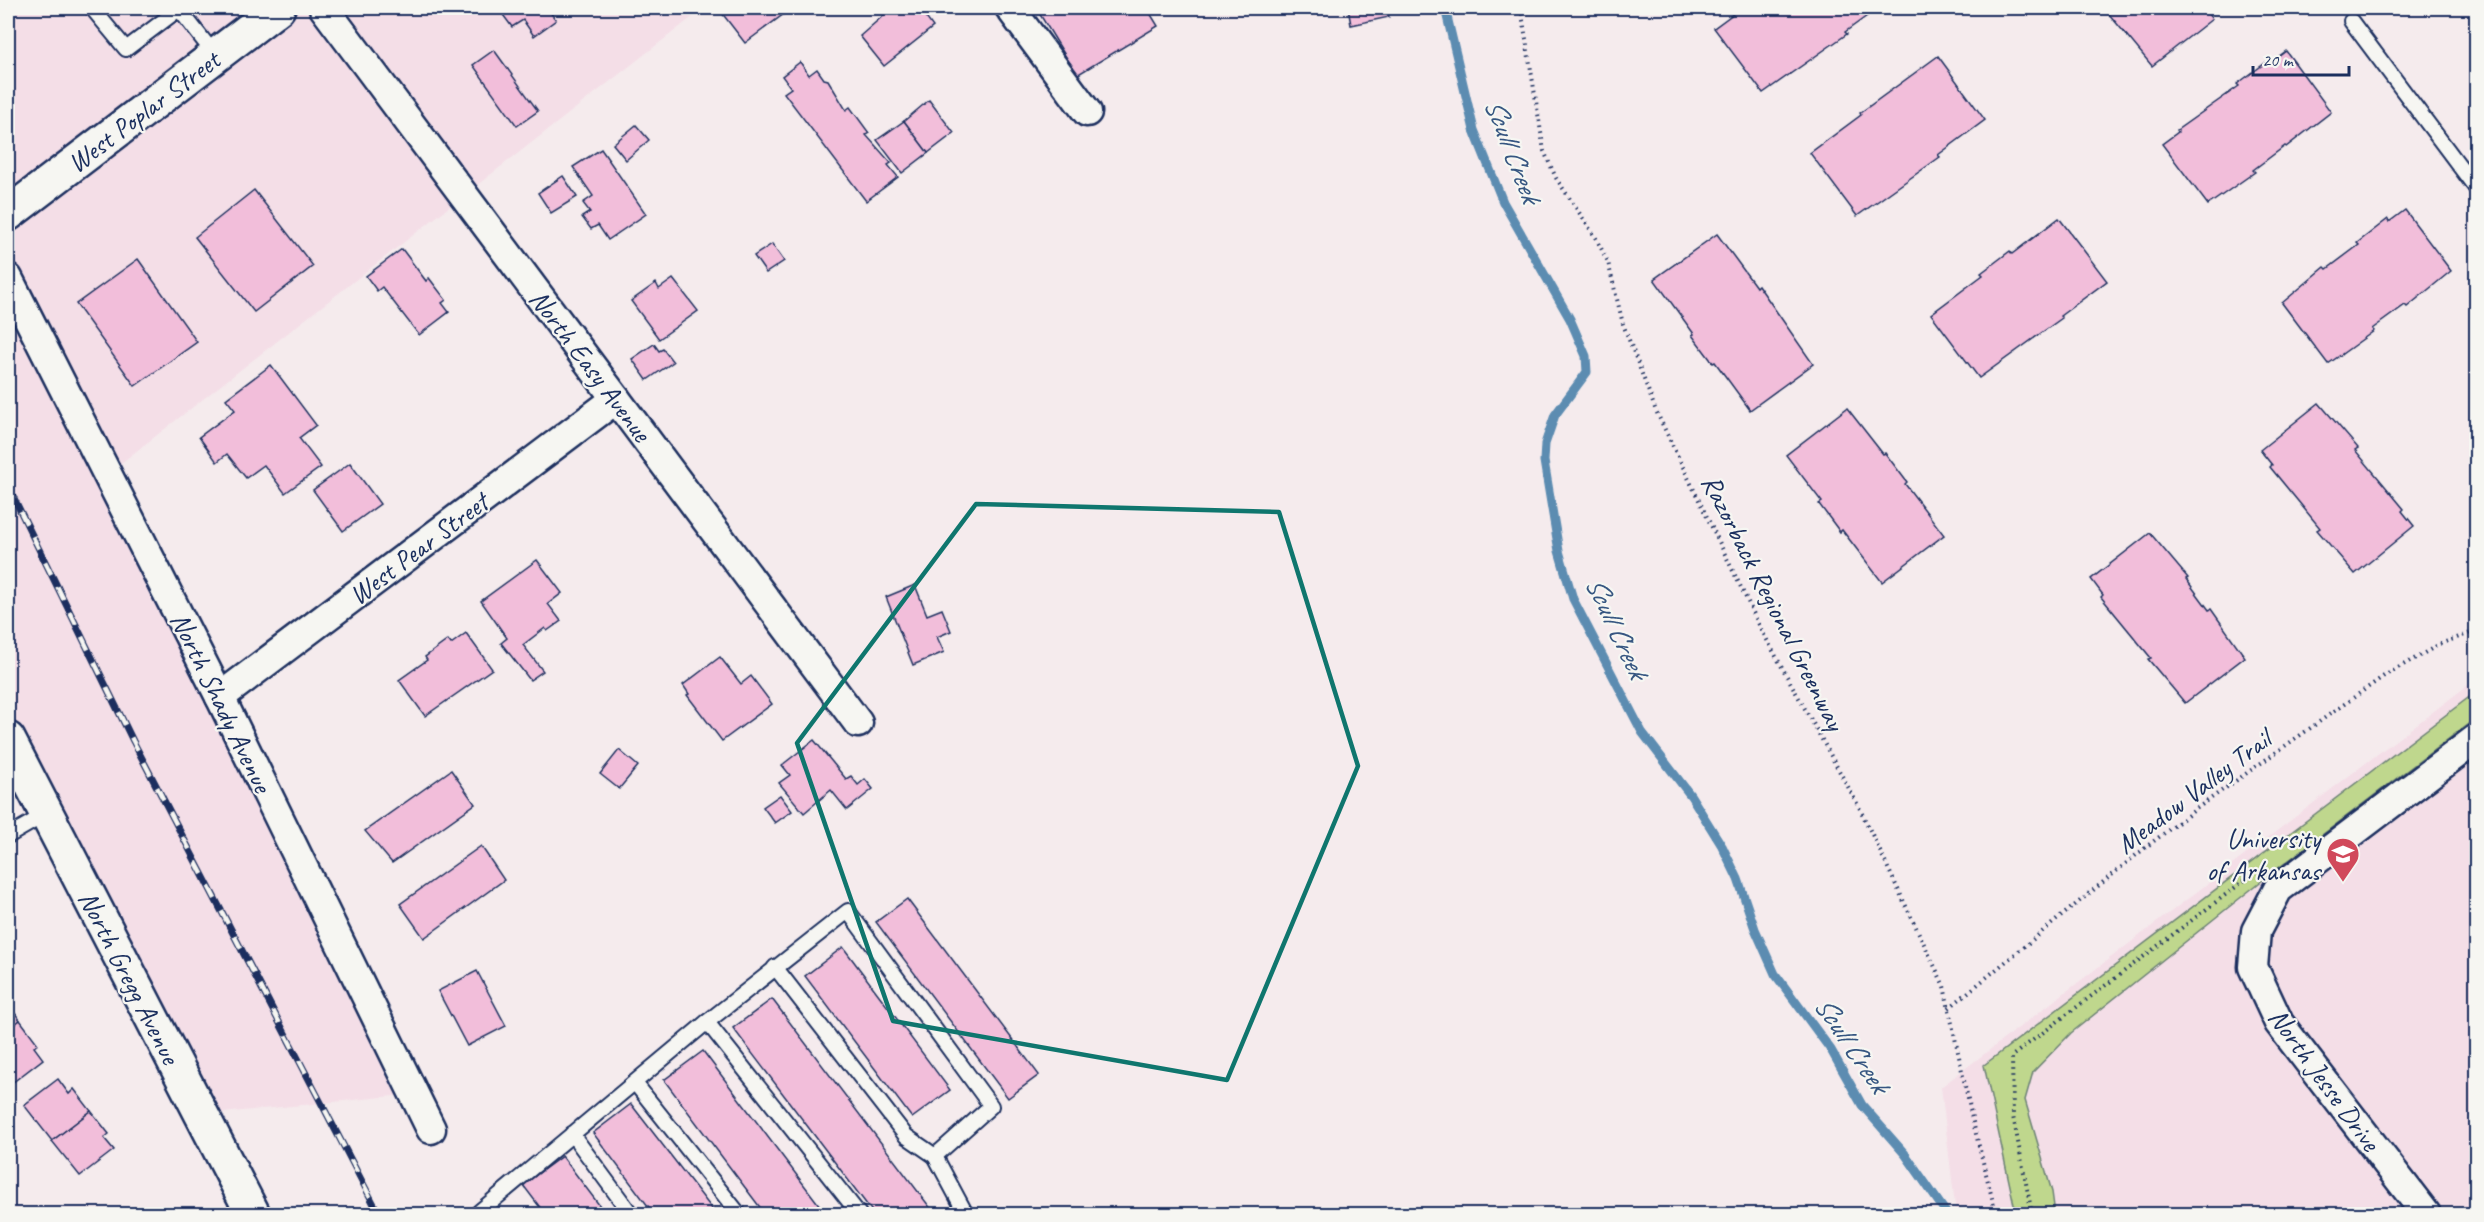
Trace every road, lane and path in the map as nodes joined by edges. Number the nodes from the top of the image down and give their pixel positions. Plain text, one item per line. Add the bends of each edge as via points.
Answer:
1 (92, 8) edge
2 (180, 8) edge
3 (278, 8) edge
4 (324, 8) edge
5 (1010, 8) edge
6 (1521, 8) edge
7 (2351, 21) dead end
8 (215, 55) junction
9 (1087, 112) dead end
10 (2476, 188) edge
11 (8, 214) edge
12 (8, 278) edge
13 (616, 399) junction
14 (2476, 631) edge
15 (220, 697) junction
16 (858, 723) dead end
17 (8, 739) edge
18 (2476, 739) edge
19 (46, 814) junction
20 (8, 836) edge
21 (2258, 870) dead end
22 (774, 967) junction
23 (1950, 1008) junction
24 (707, 1022) junction
25 (635, 1083) junction
26 (431, 1129) dead end
27 (572, 1134) junction
28 (935, 1156) junction
29 (253, 1215) edge
30 (480, 1215) edge
31 (631, 1215) edge
32 (739, 1215) edge
33 (859, 1215) edge
34 (966, 1215) edge
35 (1996, 1215) edge
36 (2032, 1215) edge
37 (2426, 1215) edge

1 - 2 lane via 126,49
2 - 8 lane
3 - 8 main road, West Poplar Street
4 - 13 street, North Easy Avenue
5 - 9 street
6 - 23 path, Razorback Regional Greenway via 1544,151 1556,178 1608,262 1623,324 1656,411 1761,630 1858,806 1944,986
7 - 10 lane
8 - 11 main road, West Poplar Street
12 - 15 street, North Shady Avenue
13 - 15 street, West Pear Street
13 - 16 street, North Easy Avenue
14 - 23 path, Meadow Valley Trail via 2440,644 2384,676 2205,803
15 - 26 street, North Shady Avenue
17 - 19 main road, North Gregg Avenue
18 - 37 street, North Jesse Drive via 2278,889 2256,931 2253,967 2279,1023
19 - 20 lane
19 - 29 main road, North Gregg Avenue
21 - 36 path via 2012,1056 2013,1116
22 - 24 lane
22 - 28 lane via 906,1136
22 - 28 lane via 848,911 991,1106
23 - 35 path, Razorback Regional Greenway
24 - 25 lane
24 - 33 lane
25 - 27 lane
25 - 32 lane
27 - 30 lane
27 - 31 lane
28 - 34 lane

